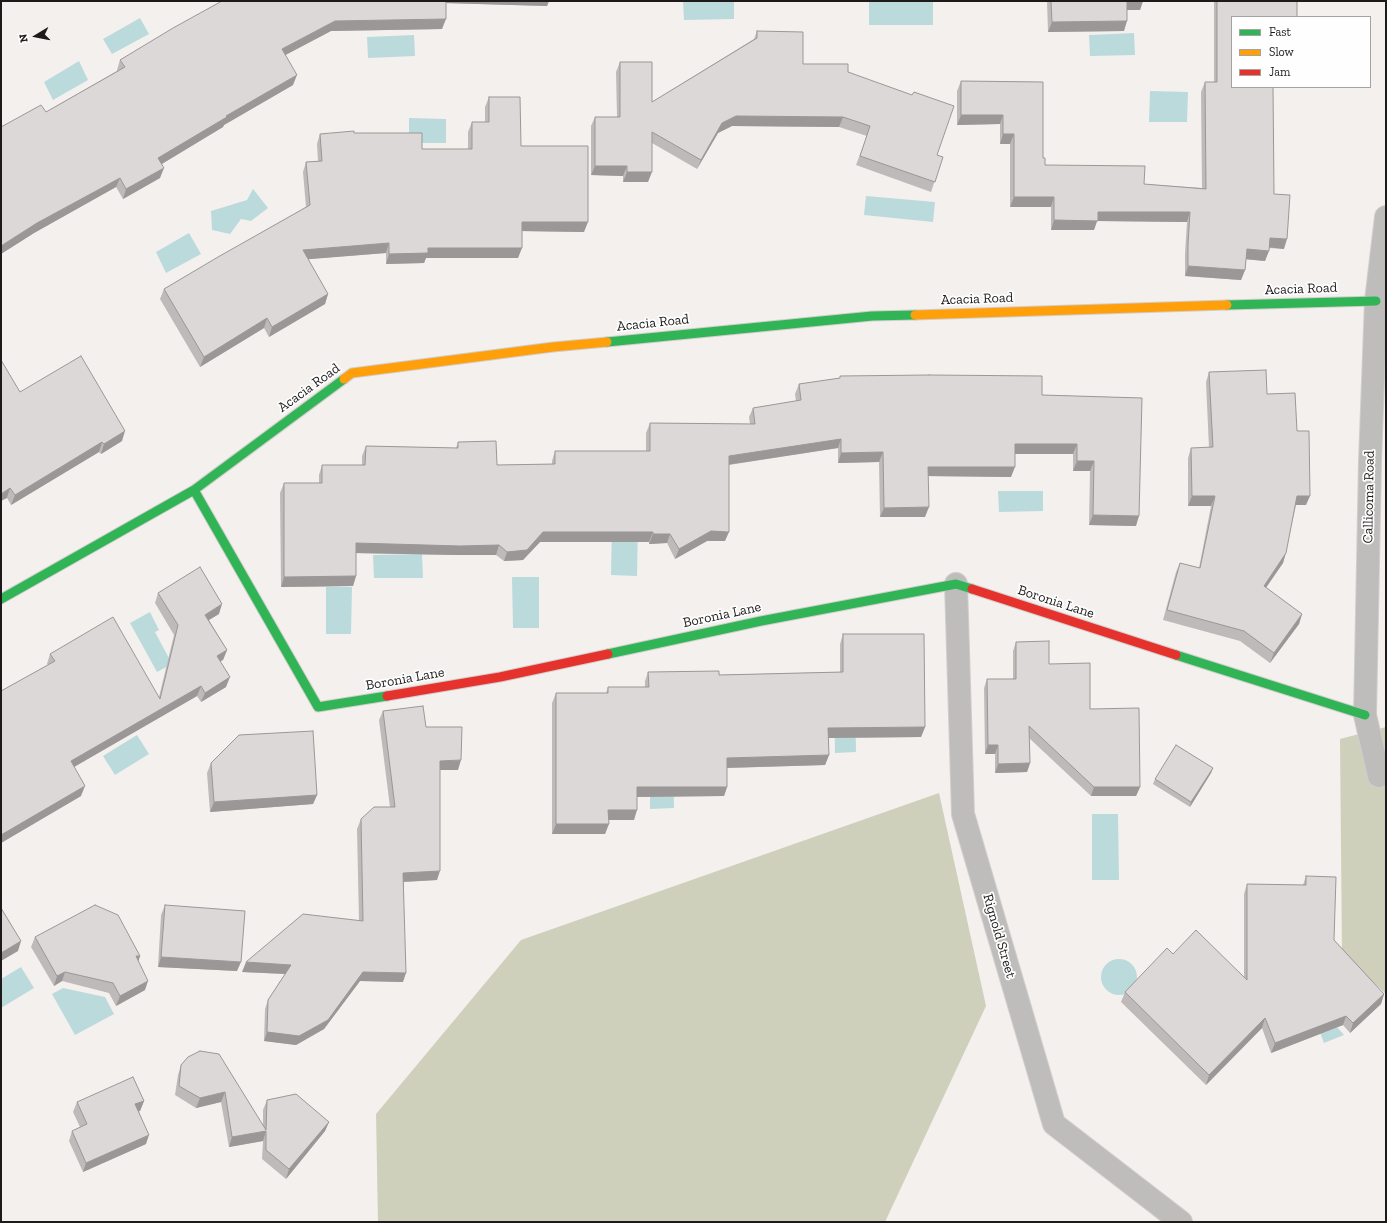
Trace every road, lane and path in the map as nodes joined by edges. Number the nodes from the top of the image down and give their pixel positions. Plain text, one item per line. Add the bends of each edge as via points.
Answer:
1 (1386, 217) edge
2 (1376, 301) junction
3 (194, 490) junction
4 (956, 584) junction
5 (1, 599) edge
6 (1365, 716) junction
7 (1379, 776) dead end
8 (1181, 1222) edge

1 - 2 street, Callicoma Road
2 - 3 street, Acacia Road via 872,316 553,347 352,373
2 - 6 street, Callicoma Road
3 - 4 street, Boronia Lane via 318,708 500,677 761,621
3 - 5 street, Acacia Road
4 - 6 street, Boronia Lane
4 - 8 street, Rignold Street via 963,814 1054,1124
6 - 7 street, Callicoma Road

